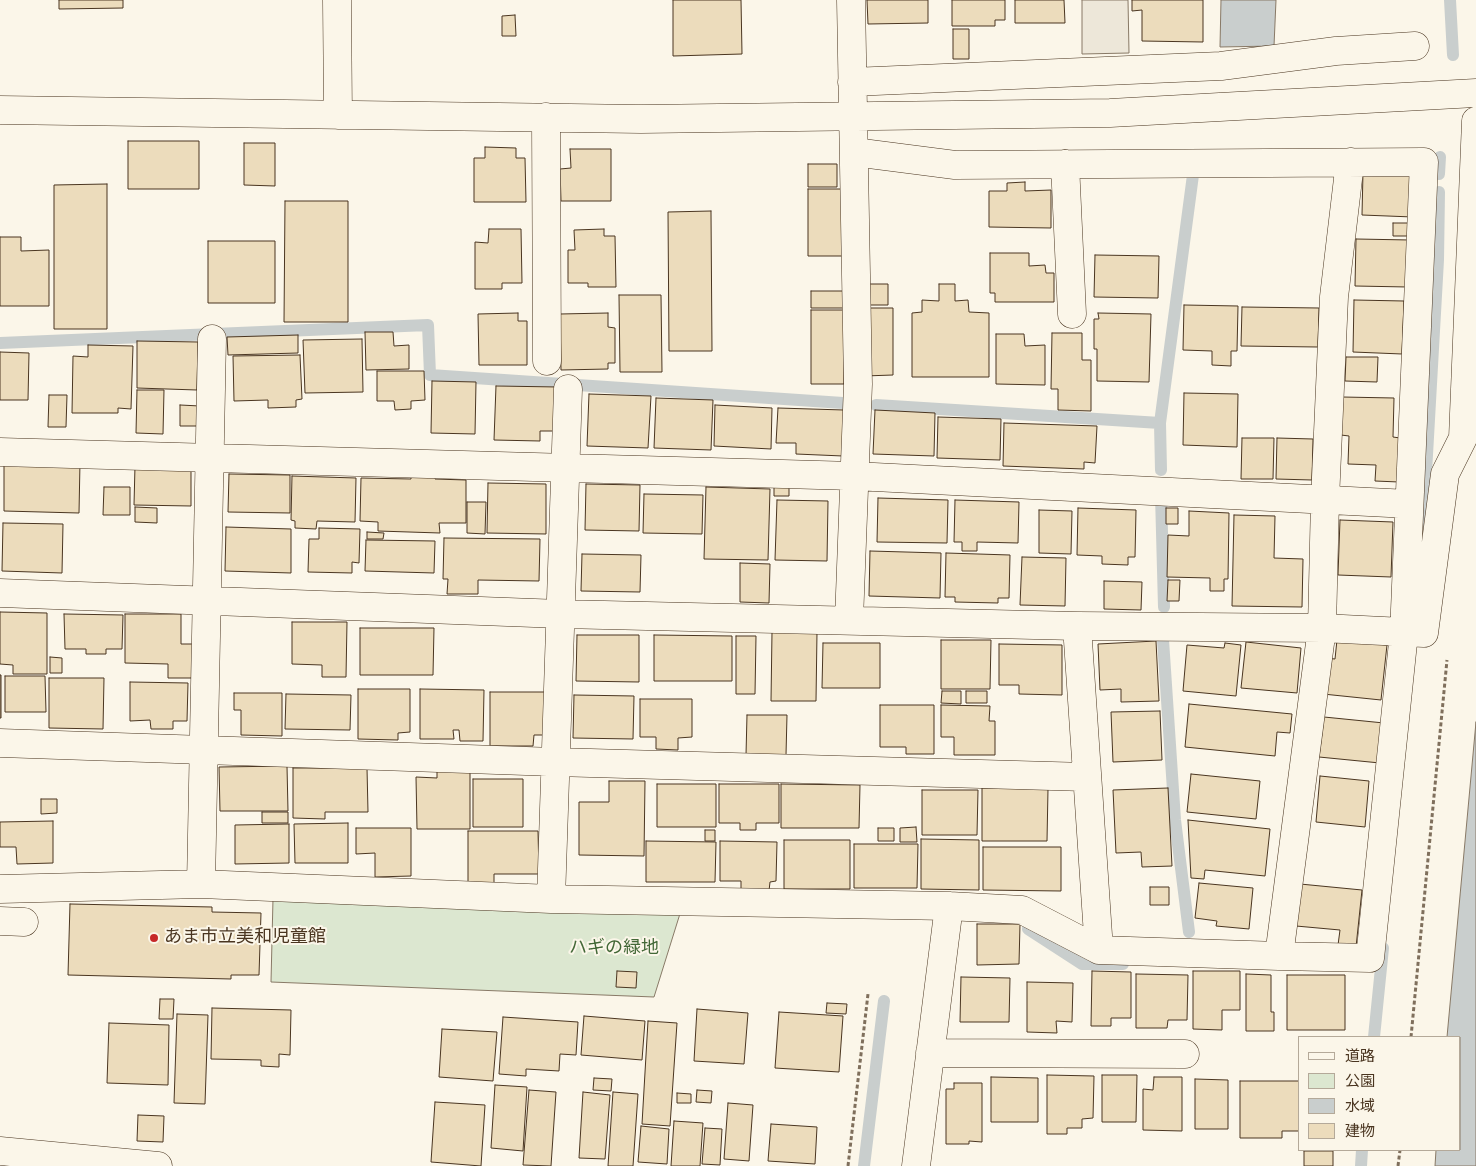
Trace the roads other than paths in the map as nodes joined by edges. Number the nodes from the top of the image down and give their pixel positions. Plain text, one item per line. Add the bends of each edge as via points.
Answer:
1 (337, 0) edge
2 (851, 0) edge
3 (1415, 46) dead end
4 (852, 82) junction
5 (1476, 93) edge
6 (0, 110) edge
7 (338, 115) junction
8 (853, 116) junction
9 (546, 117) junction
10 (1476, 121) edge
11 (854, 152) junction
12 (1350, 162) junction
13 (1065, 164) junction
14 (1072, 314) dead end
15 (212, 339) dead end
16 (547, 361) dead end
17 (568, 389) dead end
18 (0, 452) edge
19 (210, 457) junction
20 (566, 468) junction
21 (854, 476) junction
22 (1325, 500) junction
23 (1409, 504) junction
24 (0, 593) edge
25 (207, 600) junction
26 (561, 614) junction
27 (849, 620) junction
28 (1077, 626) junction
29 (1322, 628) junction
30 (1404, 632) junction
31 (0, 743) edge
32 (204, 750) junction
33 (556, 762) junction
34 (1088, 777) junction
35 (201, 884) junction
36 (0, 890) edge
37 (551, 899) junction
38 (949, 906) junction
39 (1099, 950) junction
40 (1280, 956) junction
41 (930, 1053) junction
42 (1185, 1054) dead end
43 (0, 1151) edge
44 (158, 1166) edge
45 (916, 1166) edge

1 - 7 street
2 - 4 street
3 - 4 street via 1336,51 1220,66
4 - 8 street
5 - 8 street via 1110,113
6 - 7 street
7 - 9 street
8 - 9 street
8 - 11 street
9 - 16 street
10 - 30 street via 1463,438 1445,474 1424,634
11 - 13 street via 955,165
11 - 21 street via 858,384
12 - 13 street
12 - 22 street via 1334,297
12 - 23 street via 1424,162
13 - 14 street
15 - 19 street
17 - 20 street
18 - 19 street
19 - 20 street
19 - 25 street
20 - 21 street
20 - 26 street
21 - 22 street
21 - 27 street
22 - 23 street
22 - 29 street
23 - 30 street
24 - 25 street
25 - 26 street
25 - 32 street
26 - 27 street
26 - 33 street
27 - 28 street
28 - 29 street
28 - 34 street
29 - 30 street
29 - 40 street
30 - 40 street via 1370,958
31 - 32 street
32 - 33 street
32 - 35 street
33 - 34 street
33 - 37 street
34 - 39 street
35 - 36 street
35 - 37 street
37 - 38 street
38 - 39 street via 1022,910
38 - 41 street
39 - 40 street
41 - 42 street
41 - 45 street
43 - 44 street

